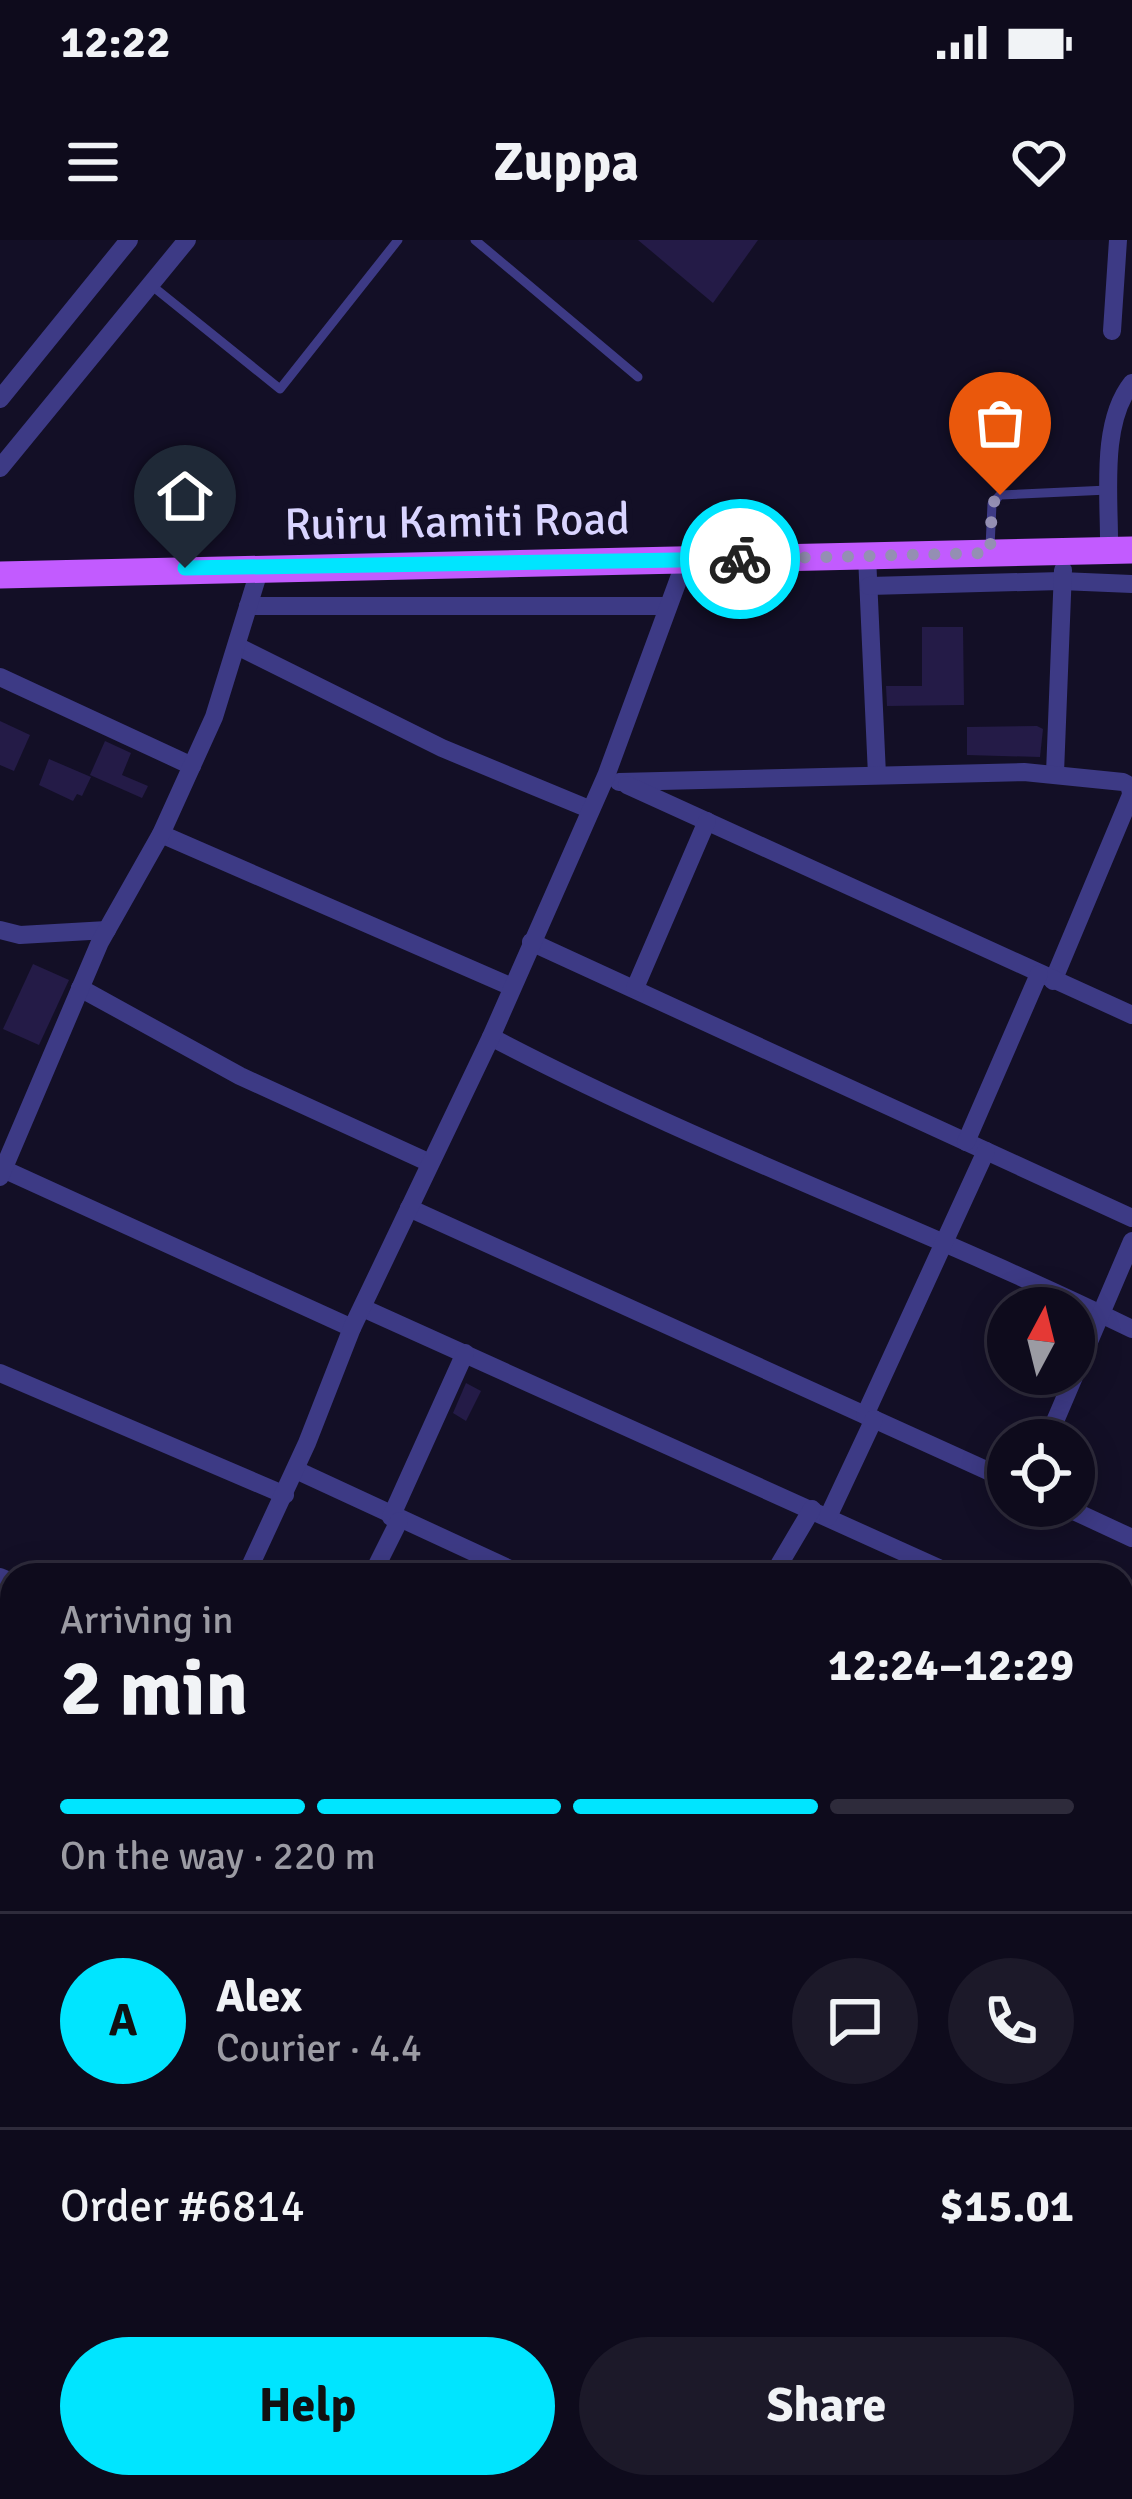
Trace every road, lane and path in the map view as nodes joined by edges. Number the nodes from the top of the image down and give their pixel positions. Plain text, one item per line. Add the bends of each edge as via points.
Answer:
1 (129, 240) edge
2 (187, 240) edge
3 (398, 240) edge
4 (475, 240) edge
5 (1118, 240) edge
6 (151, 285) junction
7 (1112, 331) dead end
8 (638, 377) dead end
9 (1132, 383) edge
10 (0, 399) edge
11 (0, 469) edge
12 (1111, 490) junction
13 (1120, 550) edge
14 (990, 553) junction
15 (868, 556) junction
16 (686, 559) junction
17 (525, 563) junction
18 (1063, 567) junction
19 (260, 568) junction
20 (0, 575) edge
21 (1132, 584) edge
22 (869, 586) junction
23 (524, 605) junction
24 (248, 606) junction
25 (668, 606) junction
26 (237, 646) junction
27 (0, 677) edge
28 (192, 766) junction
29 (1055, 773) junction
30 (877, 775) junction
31 (613, 778) junction
32 (589, 809) junction
33 (707, 821) junction
34 (161, 834) junction
35 (0, 930) edge
36 (107, 930) junction
37 (531, 942) junction
38 (1046, 978) junction
39 (512, 987) junction
40 (80, 988) junction
41 (634, 988) junction
42 (1132, 1015) edge
43 (491, 1037) junction
44 (9, 1128) edge
45 (966, 1142) junction
46 (986, 1151) junction
47 (430, 1163) junction
48 (2, 1173) edge
49 (409, 1208) junction
50 (1132, 1218) edge
51 (1132, 1241) edge
52 (947, 1243) junction
53 (365, 1309) junction
54 (1101, 1314) junction
55 (352, 1328) junction
56 (1132, 1329) edge
57 (465, 1353) junction
58 (0, 1373) edge
59 (870, 1417) junction
60 (1056, 1419) edge
61 (296, 1470) junction
62 (987, 1470) edge
63 (285, 1495) junction
64 (820, 1513) junction
65 (395, 1519) junction
66 (1095, 1521) edge
67 (1132, 1538) edge
68 (252, 1563) edge
69 (377, 1563) edge
70 (496, 1563) edge
71 (782, 1563) edge
72 (928, 1563) edge

1 - 10 street
2 - 6 street
3 - 6 lane via 280,389
4 - 8 lane
5 - 7 street
6 - 11 street
9 - 12 street via 1116,421
12 - 13 street
12 - 14 lane via 1000,495 992,504
13 - 18 main road, Ruiru Kamiti Road
14 - 15 main road, Ruiru Kamiti Road
14 - 18 main road, Ruiru Kamiti Road
15 - 16 main road, Ruiru Kamiti Road
15 - 22 street
16 - 17 main road, Ruiru Kamiti Road
16 - 25 street
17 - 19 main road, Ruiru Kamiti Road
17 - 23 street
18 - 21 street
18 - 22 street
18 - 29 street
19 - 20 main road, Ruiru Kamiti Road
19 - 24 street
22 - 30 street
23 - 24 street
23 - 25 street
24 - 26 street
25 - 31 street
26 - 28 street
26 - 32 street via 442,748
27 - 28 street
28 - 34 street
29 - 30 street
29 - 38 street via 1123,782 1131,795
30 - 31 street
31 - 32 street
31 - 33 street
32 - 37 street
33 - 38 street
33 - 41 street
34 - 36 street
34 - 39 street
35 - 36 street
36 - 40 street
37 - 39 street
37 - 41 street
38 - 42 street
38 - 45 street
39 - 43 street
40 - 44 street
40 - 47 street via 240,1076
41 - 45 street
43 - 47 street
43 - 52 street via 779,1174
44 - 48 street
45 - 46 street
46 - 50 street
46 - 52 street
47 - 49 street
48 - 55 street
49 - 53 street
49 - 59 street
51 - 54 street
52 - 54 street
52 - 59 street
53 - 55 street
53 - 57 street
54 - 56 street
54 - 60 street
55 - 61 street
57 - 64 street
57 - 65 street
58 - 63 street
59 - 62 street
59 - 64 street
61 - 63 street
61 - 65 street
63 - 68 street
64 - 71 street
64 - 72 street
65 - 69 street
65 - 70 street
66 - 67 street

